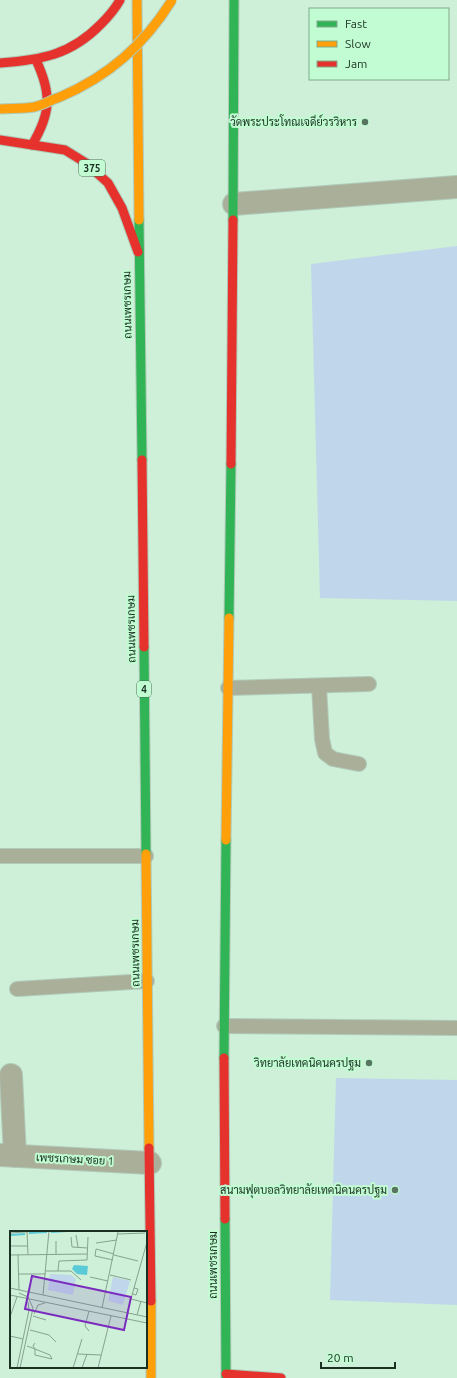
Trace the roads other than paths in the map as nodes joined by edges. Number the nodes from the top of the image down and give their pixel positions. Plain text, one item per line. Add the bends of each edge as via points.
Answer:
1 (120, 0) edge
2 (137, 0) edge
3 (172, 0) edge
4 (234, 0) edge
5 (36, 60) junction
6 (0, 63) edge
7 (0, 109) edge
8 (0, 140) edge
9 (32, 144) junction
10 (457, 187) edge
11 (234, 204) junction
12 (138, 253) junction
13 (369, 684) dead end
14 (319, 686) junction
15 (228, 688) junction
16 (359, 764) dead end
17 (0, 856) edge
18 (146, 856) junction
19 (147, 981) junction
20 (17, 989) dead end
21 (224, 1026) junction
22 (457, 1028) edge
23 (11, 1075) dead end
24 (7, 1156) edge
25 (150, 1162) junction
26 (226, 1376) edge
27 (151, 1378) edge
28 (281, 1378) edge

1 - 5 main road via 94,33 68,51
2 - 12 main road, ถนนเพชรเกษม / 4
3 - 7 main road, bridge via 163,16 140,44 111,69 69,94 35,107
4 - 11 main road, ถนนเพชรเกษม
5 - 6 main road
5 - 9 main road via 46,85 46,108 43,125
8 - 9 main road, 375
9 - 12 main road, 375 via 65,150 86,163 108,183 122,208
10 - 11 street
11 - 15 main road, ถนนเพชรเกษม
12 - 18 main road, ถนนเพชรเกษม / 4
13 - 14 lane
14 - 15 lane
14 - 16 lane via 325,752 333,759
15 - 21 main road, ถนนเพชรเกษม
17 - 18 lane
18 - 19 main road, ถนนเพชรเกษม / 4
19 - 20 lane
19 - 25 main road, ถนนเพชรเกษม / 4
21 - 22 lane
21 - 26 main road, ถนนเพชรเกษม
23 - 24 street
24 - 25 street, เพชรเกษม ซอย 1
25 - 27 main road, ถนนเพชรเกษม / 4
26 - 28 main road

